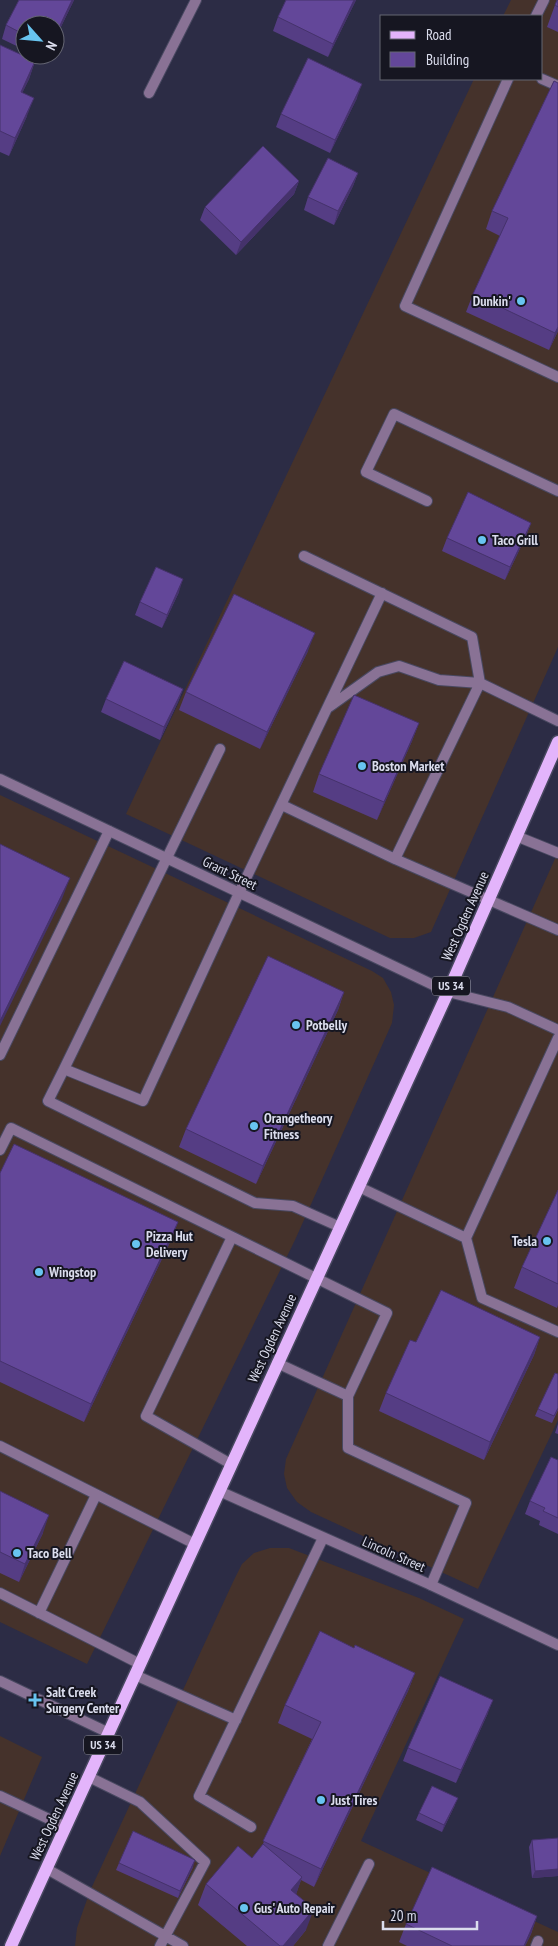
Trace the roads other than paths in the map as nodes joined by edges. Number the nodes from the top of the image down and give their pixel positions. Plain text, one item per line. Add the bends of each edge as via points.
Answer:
1 (196, 0) edge
2 (544, 0) edge
3 (536, 15) edge
4 (543, 79) edge
5 (508, 80) edge
6 (558, 86) edge
7 (149, 93) dead end
8 (558, 377) edge
9 (558, 491) edge
10 (427, 501) dead end
11 (304, 556) dead end
12 (382, 593) junction
13 (480, 683) junction
14 (328, 708) junction
15 (558, 721) edge
16 (558, 742) edge
17 (220, 749) dead end
18 (0, 779) edge
19 (282, 805) junction
20 (110, 831) junction
21 (516, 836) junction
22 (558, 854) edge
23 (166, 858) junction
24 (396, 859) junction
25 (239, 893) junction
26 (488, 901) junction
27 (558, 930) edge
28 (448, 992) junction
29 (558, 1030) edge
30 (558, 1038) edge
31 (0, 1055) edge
32 (64, 1069) junction
33 (0, 1150) edge
34 (359, 1187) junction
35 (340, 1227) junction
36 (232, 1237) junction
37 (466, 1238) junction
38 (316, 1278) junction
39 (558, 1332) edge
40 (277, 1363) junction
41 (348, 1396) junction
42 (0, 1446) edge
43 (231, 1464) junction
44 (219, 1491) junction
45 (96, 1495) junction
46 (323, 1538) junction
47 (195, 1544) junction
48 (431, 1585) junction
49 (0, 1594) edge
50 (39, 1613) junction
51 (558, 1645) edge
52 (138, 1669) junction
53 (0, 1681) edge
54 (236, 1720) junction
55 (109, 1733) junction
56 (89, 1777) junction
57 (0, 1796) edge
58 (66, 1827) junction
59 (251, 1827) dead end
60 (369, 1864) dead end
61 (47, 1869) junction
62 (165, 1935) junction
63 (11, 1946) edge
64 (160, 1946) edge
65 (183, 1946) edge
66 (328, 1946) edge

1 - 7 street
2 - 3 street
4 - 6 street
5 - 8 street via 405,306
9 - 10 street via 394,414 366,472
11 - 12 street
12 - 13 street via 472,637
12 - 14 street
13 - 14 street via 439,680 399,666 378,672
13 - 15 street
13 - 24 street
14 - 19 street
16 - 21 main road, West Ogden Avenue / US 34
17 - 23 street
18 - 20 street, Grant Street
19 - 24 street
19 - 25 street
20 - 23 street, Grant Street
20 - 31 street
21 - 22 street
21 - 26 main road, West Ogden Avenue / US 34
23 - 25 street, Grant Street
23 - 32 street
24 - 26 street
25 - 28 street, Grant Street
25 - 32 street via 143,1101
26 - 27 street
26 - 28 main road, West Ogden Avenue / US 34
28 - 29 street, Grant Street via 508,1007
28 - 34 main road, West Ogden Avenue / US 34
30 - 37 street
32 - 35 street via 48,1101 255,1203 293,1206
33 - 36 street via 11,1128
34 - 35 main road, West Ogden Avenue / US 34
34 - 37 street
35 - 38 main road, West Ogden Avenue / US 34
36 - 38 street
36 - 43 street via 146,1416
37 - 39 street via 482,1298
38 - 40 main road, West Ogden Avenue / US 34
38 - 41 street via 388,1313
40 - 41 street
40 - 43 main road, West Ogden Avenue / US 34
41 - 48 street via 348,1448 466,1503
42 - 45 street
43 - 44 main road, West Ogden Avenue / US 34
44 - 46 street, Lincoln Street
44 - 47 main road, West Ogden Avenue / US 34
45 - 47 street
45 - 50 street
46 - 48 street, Lincoln Street
46 - 54 street
47 - 52 main road, West Ogden Avenue / US 34
48 - 51 street, Lincoln Street
49 - 50 street
50 - 52 street
52 - 54 street
52 - 55 main road, West Ogden Avenue / US 34
53 - 55 street
54 - 59 street via 199,1796
55 - 56 main road, West Ogden Avenue / US 34
56 - 58 main road, West Ogden Avenue / US 34
56 - 62 street via 140,1802 205,1862
57 - 58 street
58 - 61 main road, West Ogden Avenue / US 34
60 - 66 street
61 - 62 street
61 - 63 main road, West Ogden Avenue / US 34
62 - 64 street
62 - 65 street

